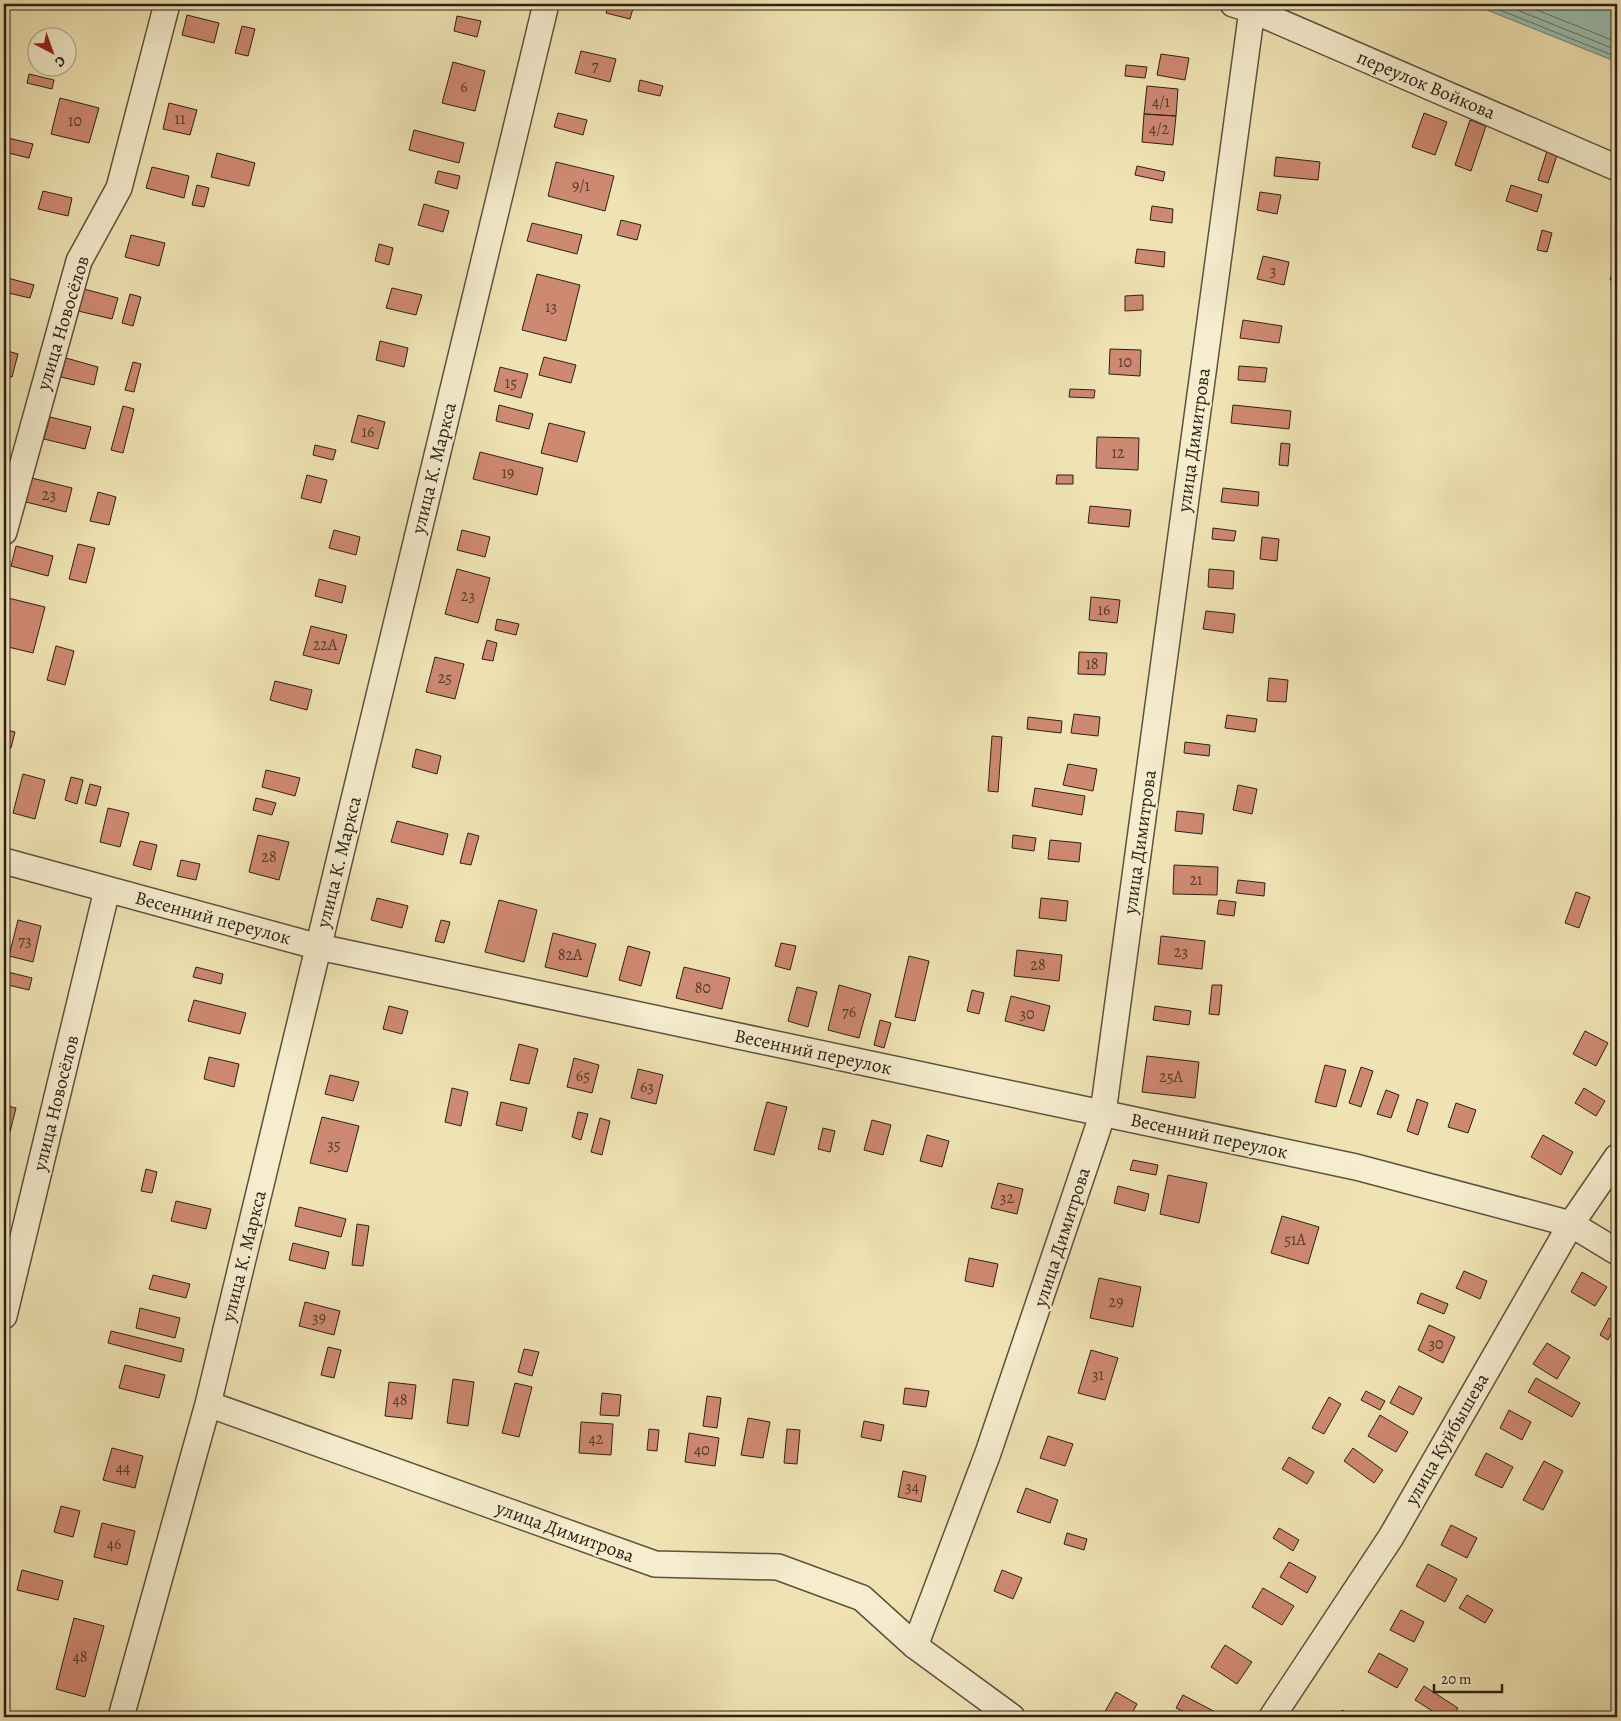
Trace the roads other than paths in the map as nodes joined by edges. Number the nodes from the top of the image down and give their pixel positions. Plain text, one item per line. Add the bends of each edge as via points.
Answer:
1 (167, 4) edge
2 (546, 4) edge
3 (1243, 7) edge
4 (1617, 168) edge
5 (4, 532) edge
6 (4, 861) edge
7 (108, 890) junction
8 (319, 947) junction
9 (1103, 1113) junction
10 (1617, 1157) edge
11 (1571, 1224) junction
12 (1617, 1252) edge
13 (4, 1316) edge
14 (208, 1404) junction
15 (915, 1646) junction
16 (121, 1717) edge
17 (1012, 1717) edge
18 (1272, 1717) edge

1 - 5 street, улица Новосёлов via 119,188 79,261
2 - 8 street, улица К. Маркса
3 - 4 street, переулок Войкова
3 - 9 street, улица Димитрова
6 - 7 street, Весенний переулок
7 - 8 street, Весенний переулок
7 - 13 street, улица Новосёлов
8 - 9 street, Весенний переулок
8 - 14 street, улица К. Маркса
9 - 11 street, Весенний переулок via 1356,1167
9 - 15 street, улица Димитрова via 988,1453
10 - 11 street, улица Куйбышева
11 - 12 street, Весенний переулок
11 - 18 street, улица Куйбышева via 1391,1536
14 - 15 street, улица Димитрова via 655,1564 778,1567 862,1598
14 - 16 street, улица К. Маркса
15 - 17 street, улица Димитрова

